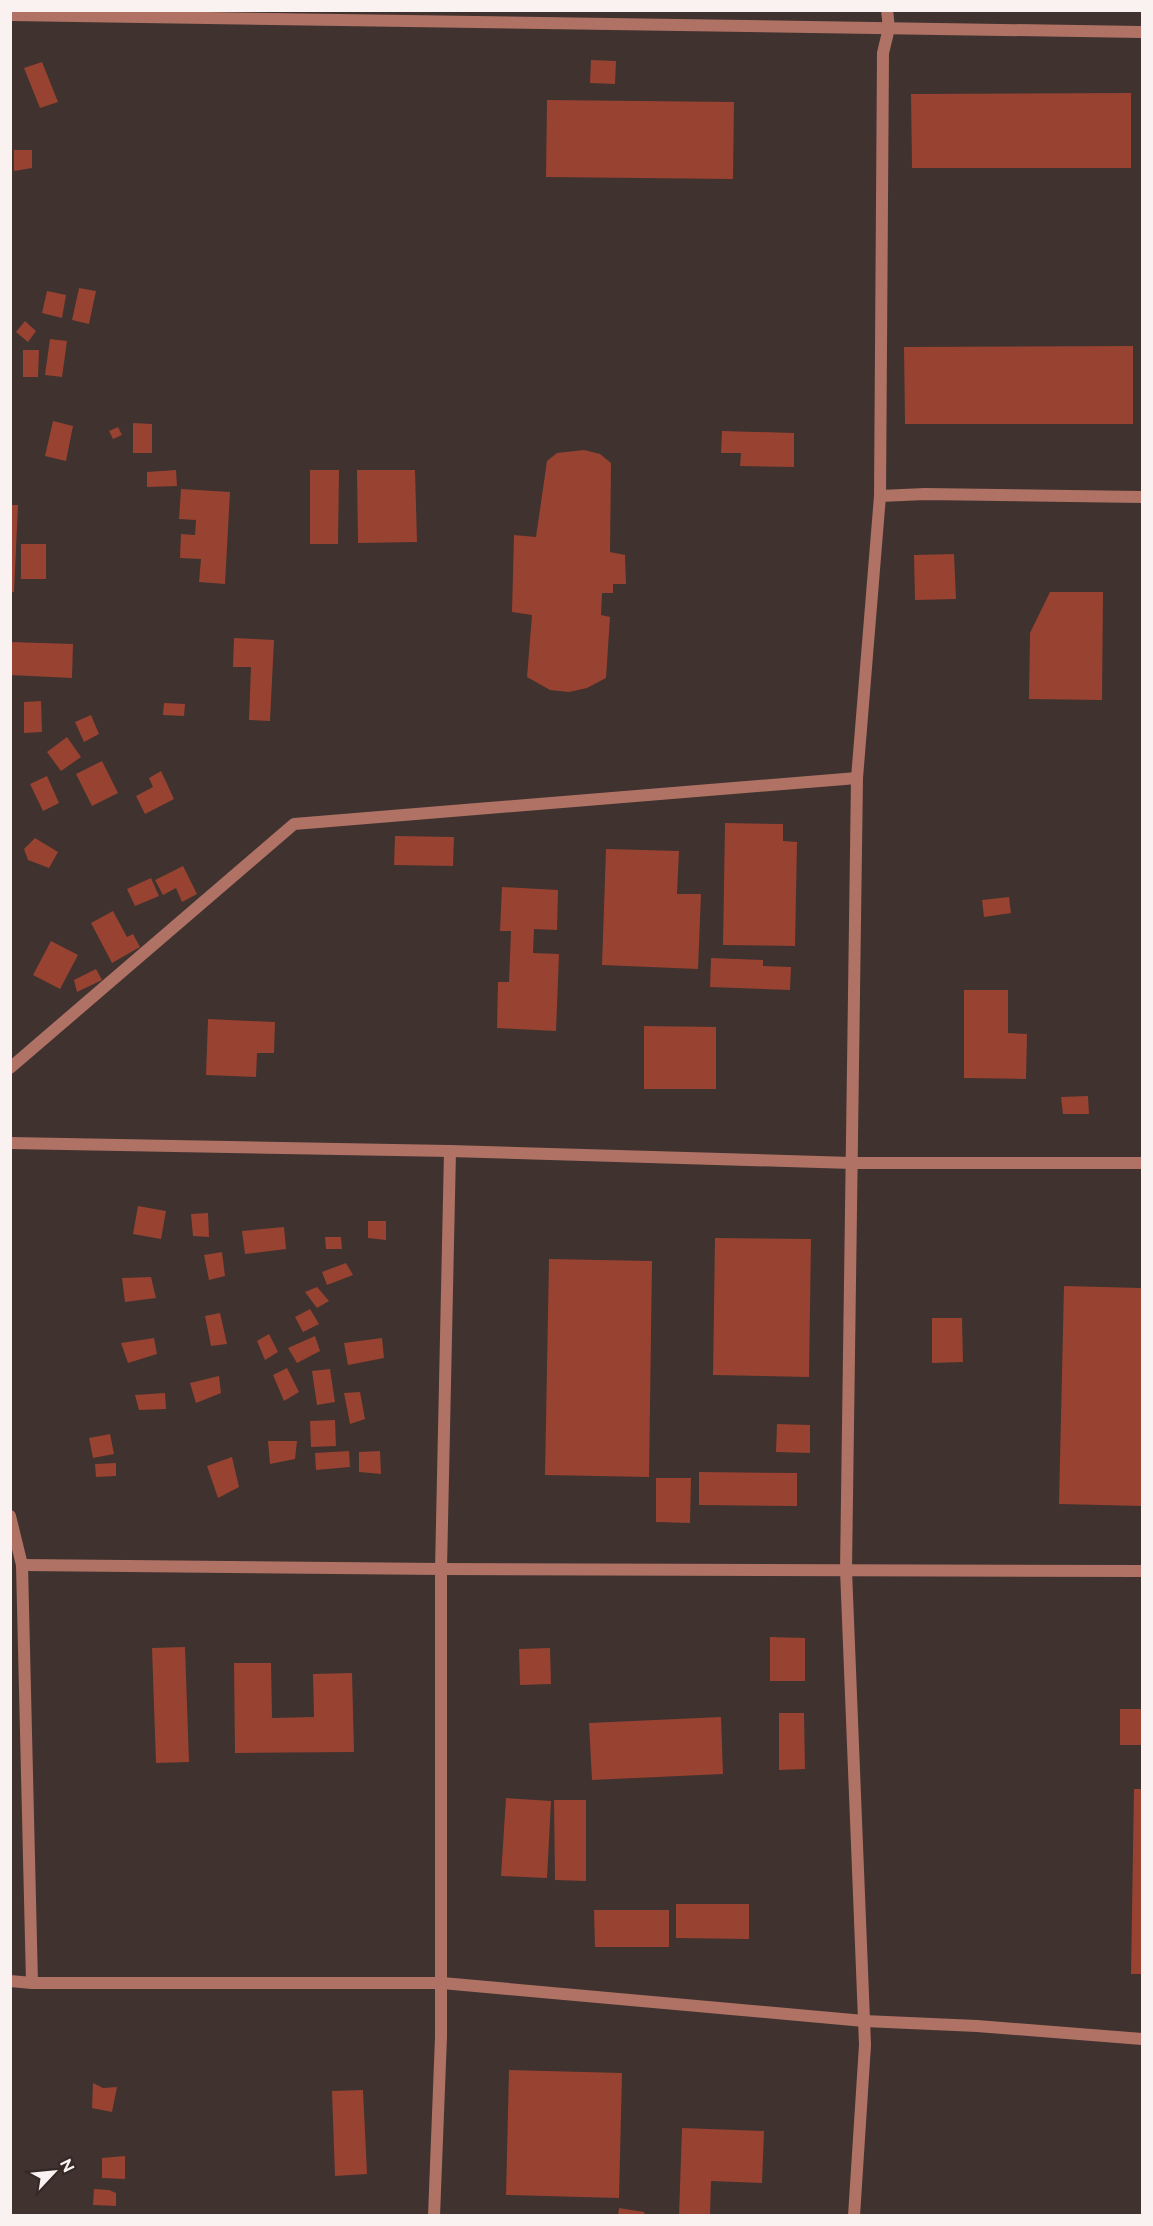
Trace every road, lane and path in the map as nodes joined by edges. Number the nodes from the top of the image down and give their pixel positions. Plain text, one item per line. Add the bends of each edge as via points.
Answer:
1 (888, 10) edge
2 (10, 15) edge
3 (889, 28) junction
4 (1143, 32) edge
5 (880, 496) junction
6 (1143, 498) edge
7 (857, 778) junction
8 (10, 1068) edge
9 (10, 1143) edge
10 (450, 1151) junction
11 (852, 1163) junction
12 (1143, 1163) edge
13 (10, 1516) edge
14 (22, 1565) junction
15 (441, 1569) junction
16 (846, 1570) junction
17 (1143, 1571) edge
18 (10, 1981) edge
19 (32, 1983) junction
20 (442, 1983) junction
21 (864, 2021) junction
22 (1143, 2039) edge
23 (434, 2216) edge
24 (854, 2216) edge

1 - 3 street
2 - 3 street
3 - 4 street
3 - 5 street via 883,53
5 - 6 street
5 - 7 street
7 - 8 street via 294,824
7 - 11 street
9 - 10 street
10 - 11 street
10 - 15 street
11 - 12 street
11 - 16 street
13 - 14 street
14 - 15 street
14 - 19 street
15 - 16 street
15 - 20 street
16 - 17 street
16 - 21 street
18 - 19 street
19 - 20 street
20 - 21 street
20 - 23 street
21 - 22 street
21 - 24 street

